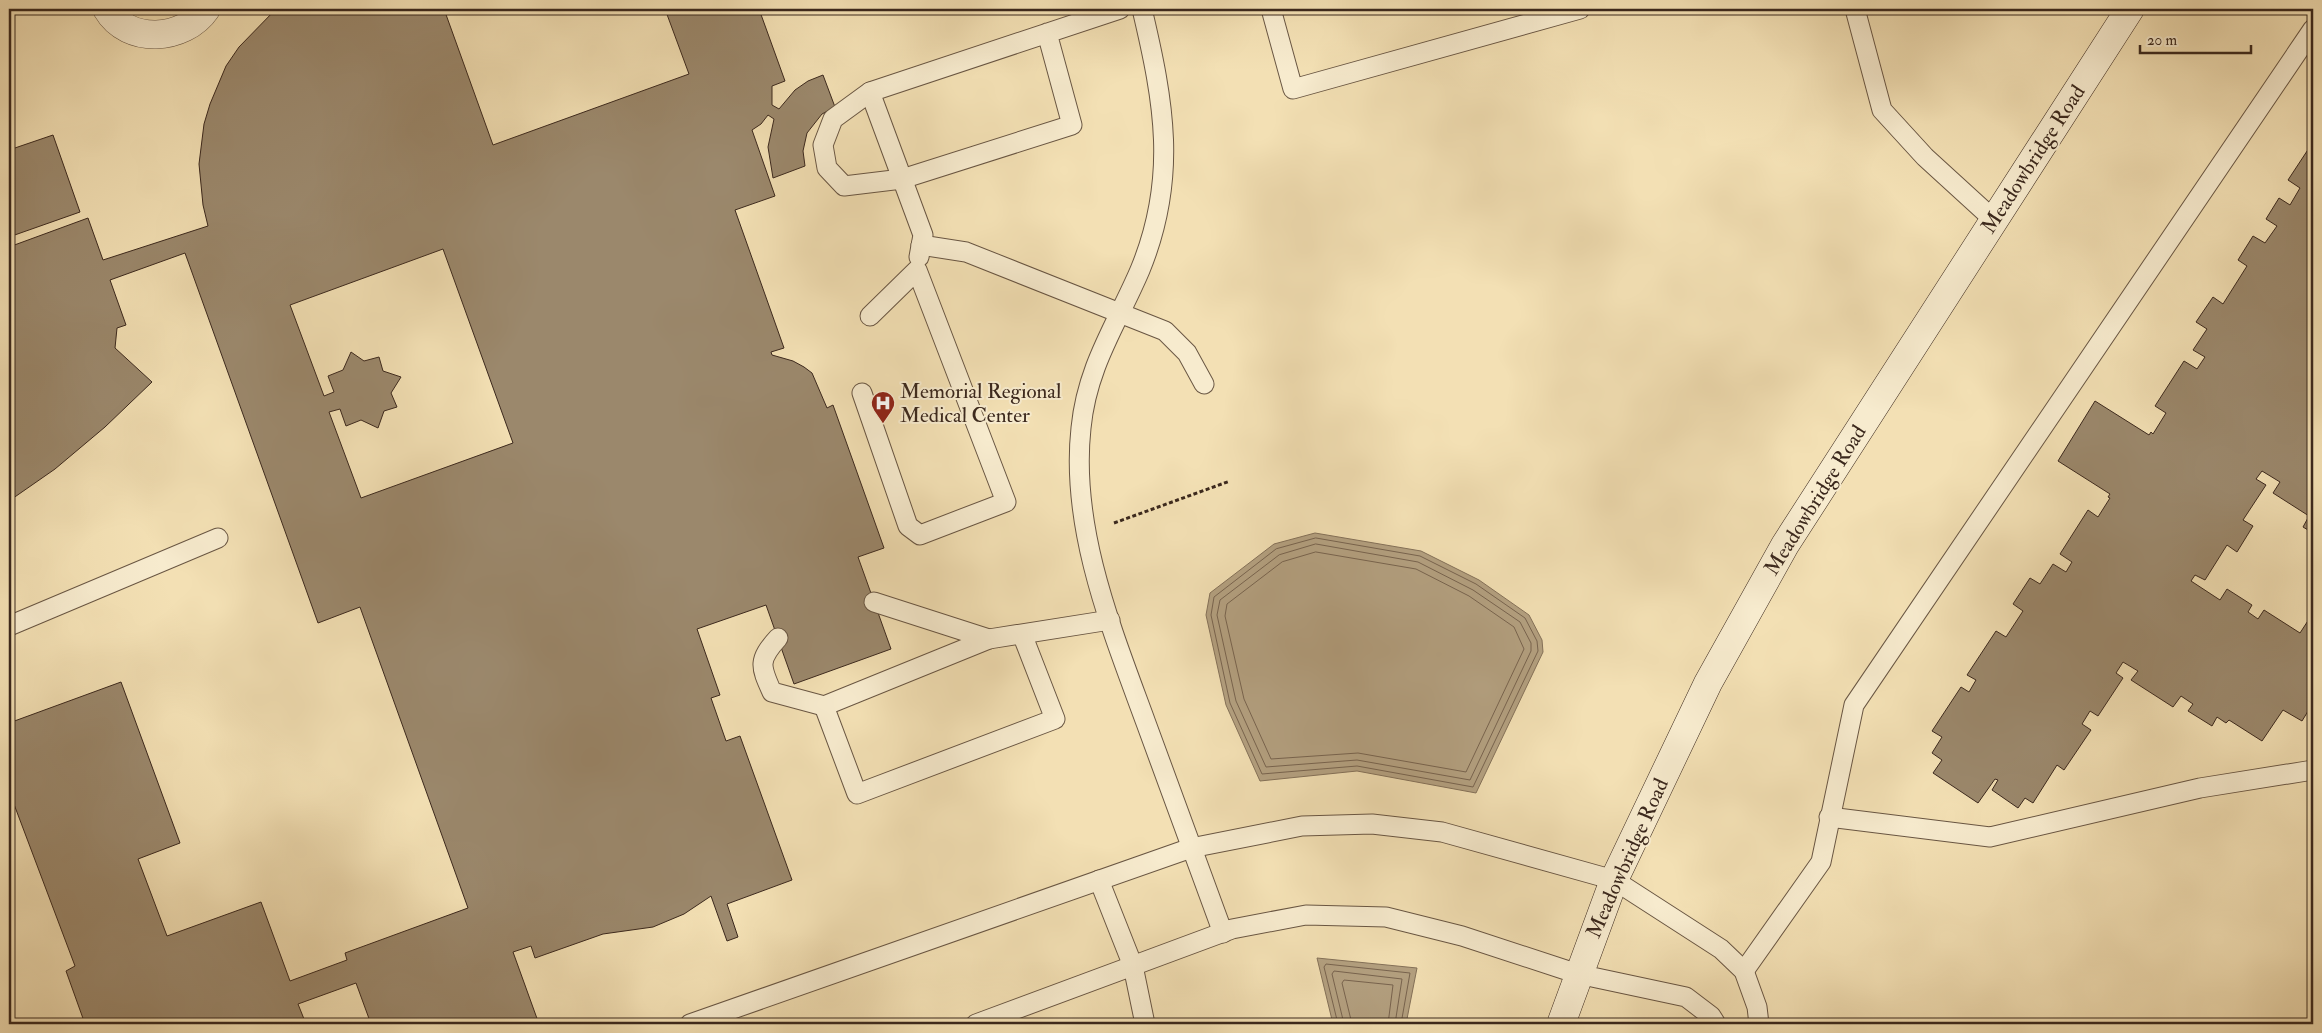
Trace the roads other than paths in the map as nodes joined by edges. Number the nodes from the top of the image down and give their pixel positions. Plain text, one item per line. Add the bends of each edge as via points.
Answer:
1 (107, 9) edge
2 (206, 9) edge
3 (1120, 9) edge
4 (1142, 9) edge
5 (1270, 9) edge
6 (1580, 9) edge
7 (1855, 9) edge
8 (2130, 9) edge
9 (2313, 29) edge
10 (1047, 33) junction
11 (870, 92) junction
12 (902, 179) junction
13 (1994, 220) junction
14 (921, 245) junction
15 (917, 270) junction
16 (1118, 314) junction
17 (870, 316) dead end
18 (1204, 384) dead end
19 (862, 393) dead end
20 (218, 538) dead end
21 (874, 602) dead end
22 (1110, 620) junction
23 (9, 626) edge
24 (1022, 634) junction
25 (778, 638) dead end
26 (988, 639) junction
27 (824, 706) junction
28 (2313, 770) edge
29 (1829, 817) junction
30 (1191, 848) junction
31 (1099, 880) junction
32 (1614, 880) junction
33 (1223, 932) junction
34 (1134, 966) junction
35 (1744, 971) junction
36 (1578, 974) junction
37 (690, 1024) edge
38 (976, 1024) edge
39 (1145, 1024) edge
40 (1561, 1024) edge
41 (1716, 1024) edge
42 (1759, 1024) edge

1 - 2 main road via 126,27 145,34 166,35 185,28
3 - 10 lane
4 - 16 lane via 1163,112 1163,175 1154,228 1140,270
5 - 6 lane via 1293,89
7 - 13 lane via 1882,110 1925,157
8 - 13 main road, Meadowbridge Road
9 - 29 lane via 1854,705
10 - 11 lane
10 - 12 lane via 1072,125
11 - 12 lane
11 - 12 lane via 833,119 823,145 827,168 844,186
12 - 14 lane via 923,235
13 - 32 main road, Meadowbridge Road via 1785,545 1708,683
14 - 15 lane
14 - 16 lane via 966,252
15 - 17 lane
15 - 19 lane via 1006,502 920,535 908,526
16 - 18 lane via 1165,331 1176,339
16 - 22 lane via 1091,376 1081,427 1079,479 1091,556
20 - 23 lane
21 - 26 lane
22 - 24 lane
22 - 30 lane
24 - 26 lane
24 - 27 lane via 1055,718 857,794
25 - 27 lane via 764,653 763,671 772,692
26 - 27 lane
28 - 29 lane via 2200,788 1990,837
29 - 35 lane via 1821,862
30 - 31 lane
30 - 32 lane via 1302,826 1372,824 1442,832
30 - 33 lane
31 - 34 lane
31 - 37 lane
32 - 35 lane via 1721,949
32 - 36 main road, Meadowbridge Road
33 - 34 lane
33 - 36 lane via 1306,915 1386,916 1462,936
34 - 38 lane
34 - 39 lane
35 - 42 lane via 1757,1007
36 - 40 main road, Meadowbridge Road
36 - 41 lane via 1686,997 1711,1016

